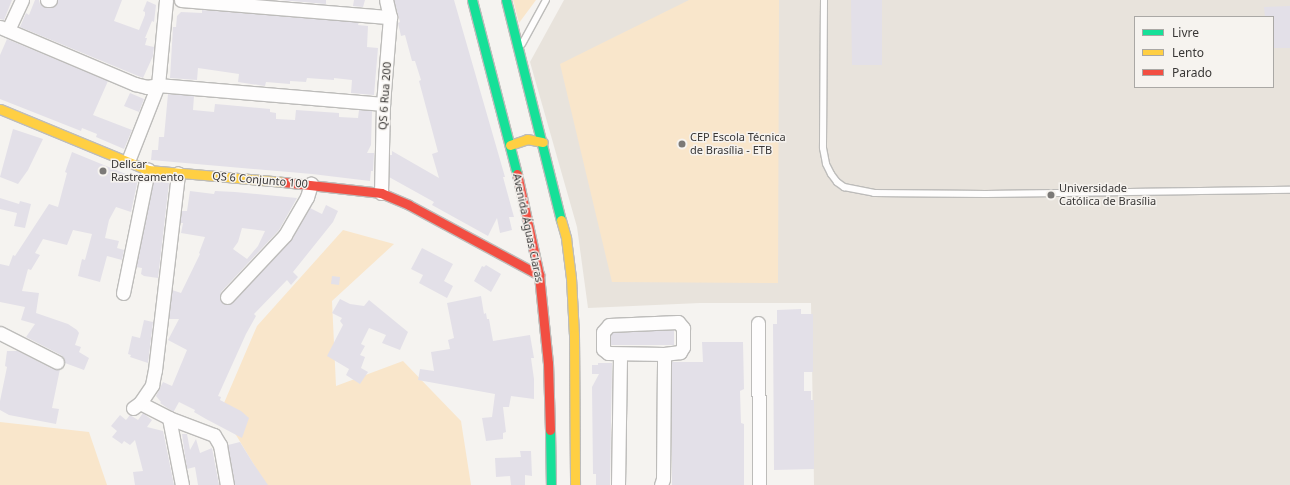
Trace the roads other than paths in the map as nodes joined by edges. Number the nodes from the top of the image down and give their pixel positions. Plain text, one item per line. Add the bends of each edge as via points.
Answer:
1 (22, 0) edge
2 (166, 0) edge
3 (181, 0) edge
4 (386, 0) edge
5 (472, 0) edge
6 (506, 0) edge
7 (546, 0) edge
8 (824, 0) edge
9 (390, 17) junction
10 (4, 29) edge
11 (519, 49) junction
12 (158, 85) junction
13 (383, 104) junction
14 (0, 110) edge
15 (543, 142) junction
16 (510, 145) junction
17 (128, 161) junction
18 (148, 170) junction
19 (178, 174) junction
20 (311, 184) junction
21 (1290, 190) edge
22 (380, 193) junction
23 (535, 255) junction
24 (515, 262) junction
25 (539, 274) junction
26 (123, 293) dead end
27 (227, 297) dead end
28 (758, 322) dead end
29 (0, 333) edge
30 (620, 354) junction
31 (664, 354) junction
32 (57, 362) dead end
33 (169, 418) junction
34 (182, 485) edge
35 (227, 485) edge
36 (551, 485) edge
37 (575, 485) edge
38 (618, 485) edge
39 (661, 485) edge
40 (759, 485) edge

1 - 10 street
2 - 12 street
3 - 9 street
4 - 9 street, QS 6 Rua 200
5 - 16 main road, Avenida Águas Claras
6 - 11 main road
7 - 11 lane
8 - 21 lane via 823,148 831,174 844,187 874,193 978,194
9 - 13 street, QS 6 Rua 200
10 - 12 street via 135,84 147,87
11 - 15 main road
12 - 13 street
12 - 17 street
13 - 22 street, QS 6 Rua 200
14 - 17 main road, QS 6 Conjunto 100
15 - 16 main road via 527,139
15 - 37 main road via 566,238 571,278 569,334
16 - 23 main road, Avenida Águas Claras
17 - 18 main road, QS 6 Conjunto 100
18 - 19 main road, QS 6 Conjunto 100
18 - 26 street
19 - 20 main road, QS 6 Conjunto 100
19 - 33 street via 156,363 152,385 137,405
20 - 22 main road, QS 6 Conjunto 100
20 - 27 street via 307,197 285,235
22 - 24 main road, QS 6 Conjunto 100 via 409,205
23 - 24 main road
23 - 25 main road, Avenida Águas Claras
24 - 25 main road, QS 6 Conjunto 100
25 - 36 main road, Avenida Águas Claras via 548,333
28 - 40 street
29 - 32 street
30 - 31 street
30 - 31 street via 608,353 603,349 603,332 609,325 680,323 684,328 682,350 674,354
30 - 38 street
31 - 39 street
33 - 34 street
33 - 35 street via 214,435 220,445

